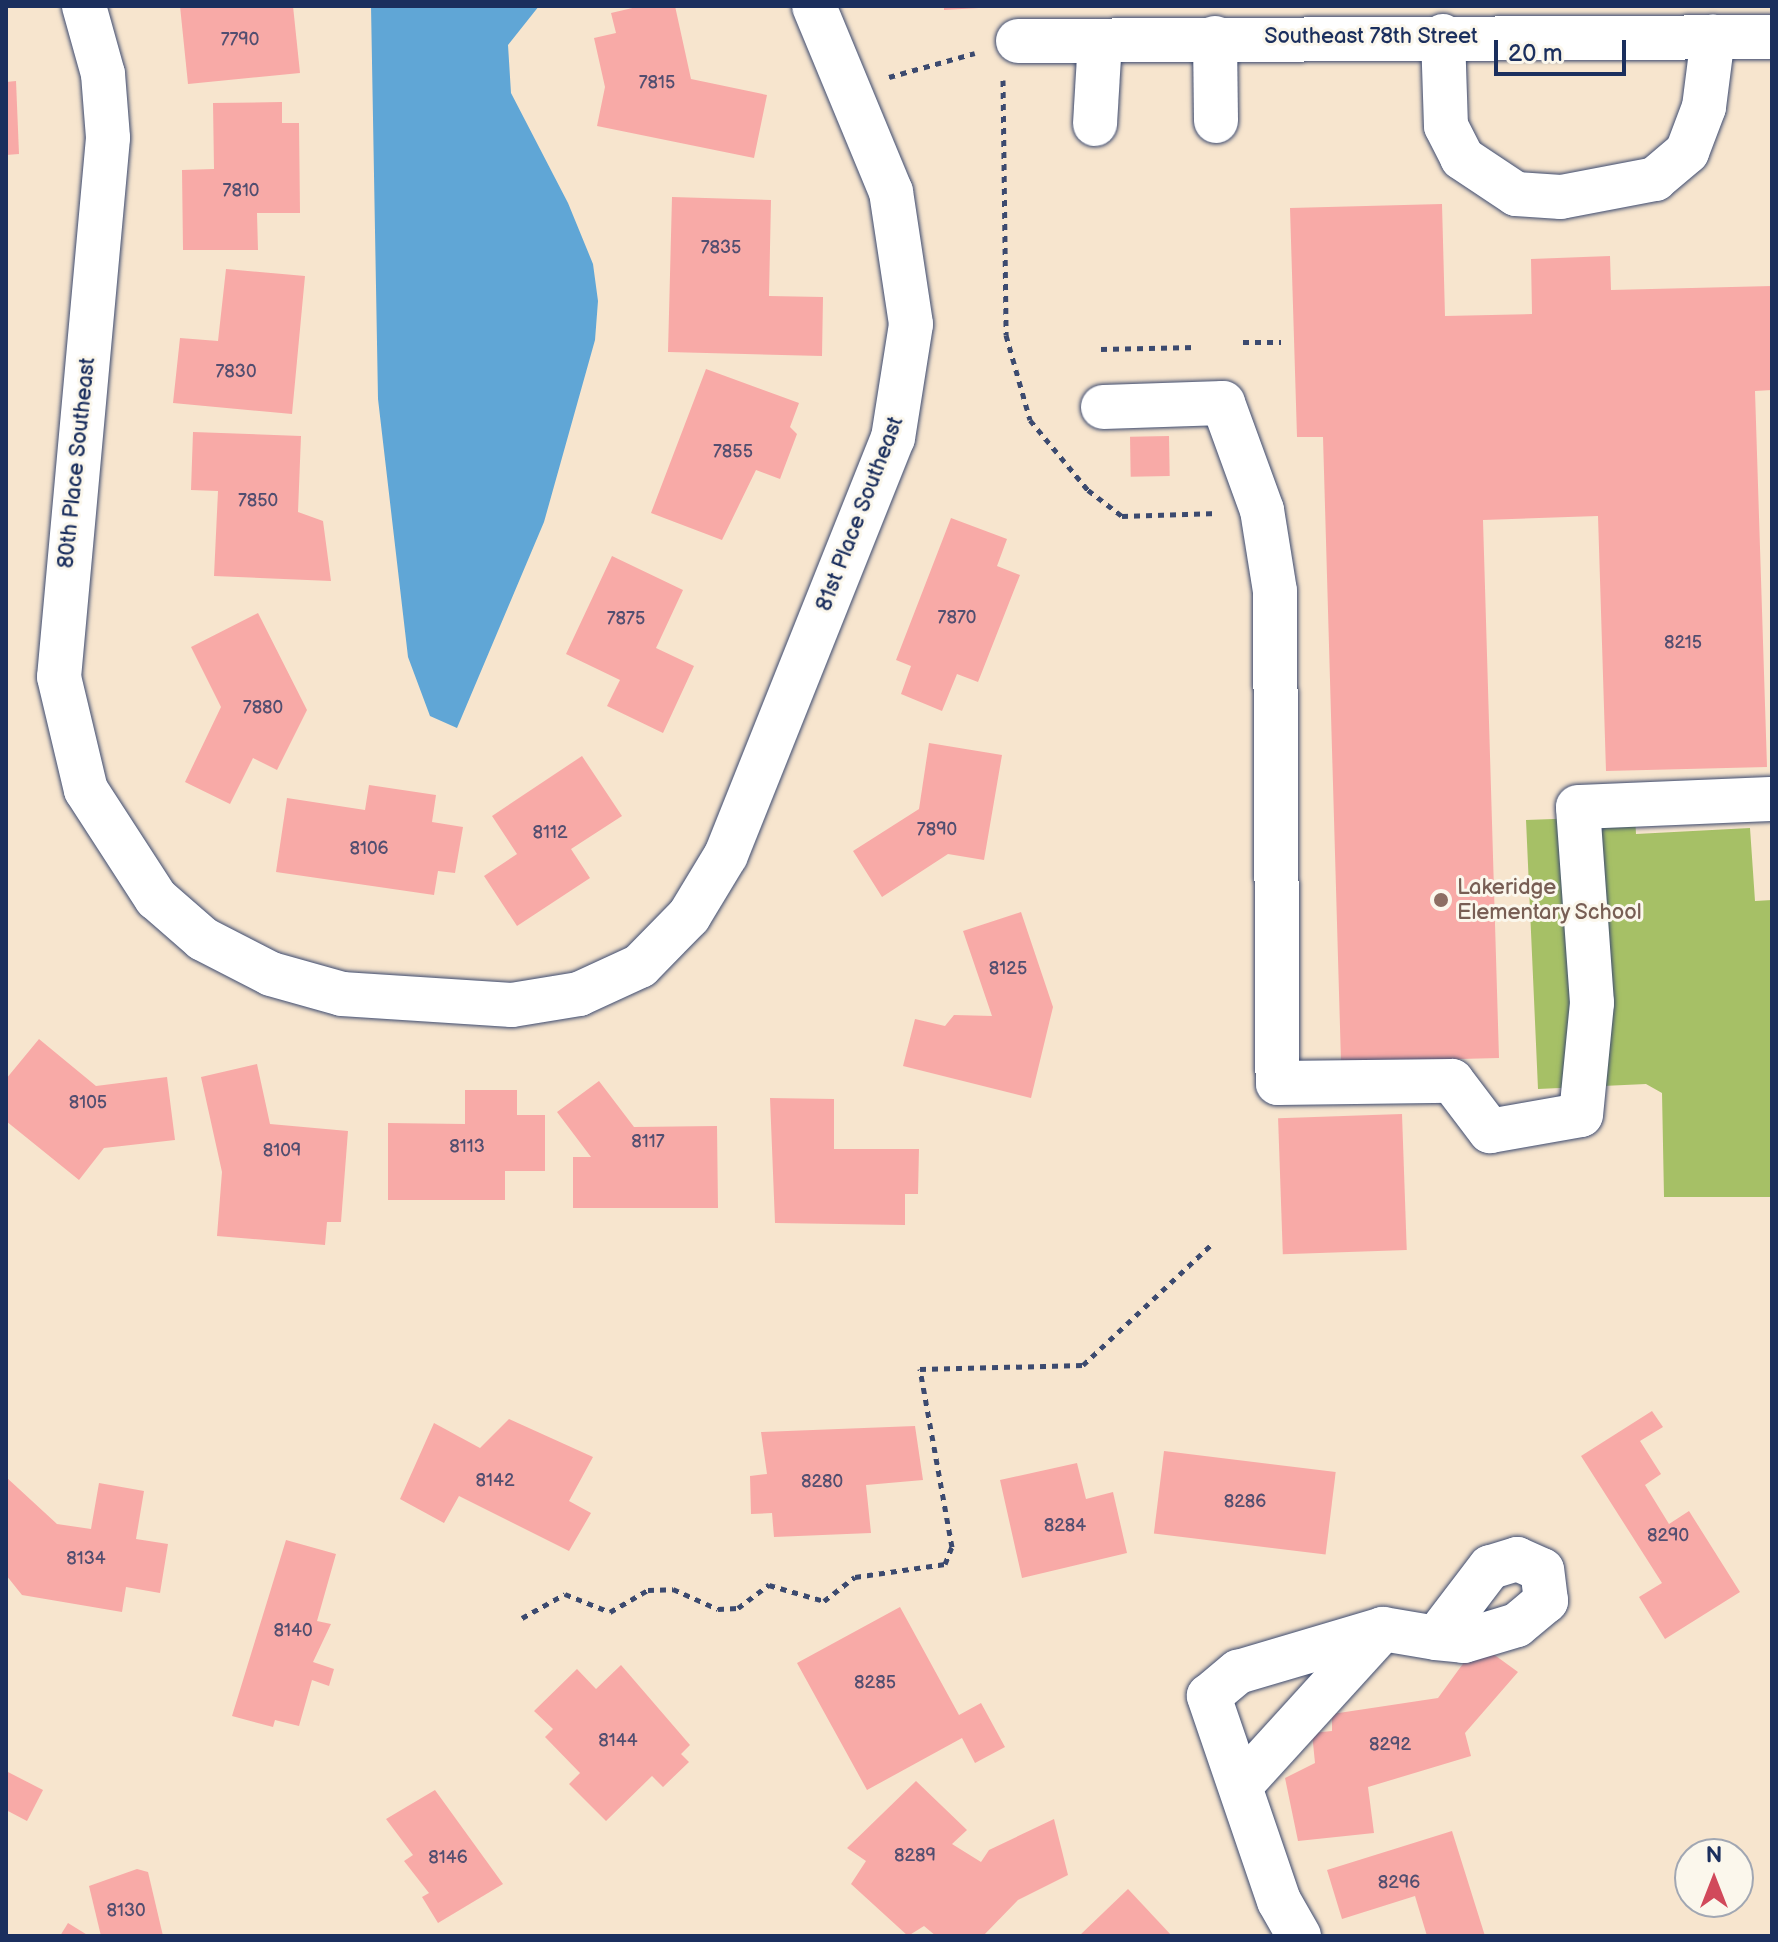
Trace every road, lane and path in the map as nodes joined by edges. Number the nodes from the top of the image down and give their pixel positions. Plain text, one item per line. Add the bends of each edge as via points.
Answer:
1 (84, 6) edge
2 (814, 6) edge
3 (1443, 36) junction
4 (1713, 37) junction
5 (1772, 37) edge
6 (1215, 38) junction
7 (1018, 41) junction
8 (1100, 41) junction
9 (849, 87) junction
10 (1216, 121) dead end
11 (1095, 124) dead end
12 (1243, 342) dead end
13 (1281, 342) dead end
14 (1196, 347) dead end
15 (1101, 349) dead end
16 (1103, 407) dead end
17 (1262, 510) junction
18 (1772, 799) edge
19 (689, 916) joint
20 (1211, 1245) dead end
21 (522, 1618) dead end
22 (1383, 1629) junction
23 (1436, 1638) dead end
24 (1241, 1785) junction
25 (1299, 1936) edge

1 - 19 street, 80th Place Southeast via 103,74 108,138 59,677 86,790 156,898 203,939 271,974 342,994 430,1003 512,1005 579,994 640,966
2 - 9 street, 81st Place Southeast
3 - 4 street, Southeast 78th Street
3 - 4 street via 1446,126 1462,158 1516,194 1561,197 1655,179 1687,152 1704,107
3 - 6 street, Southeast 78th Street
4 - 5 street, Southeast 78th Street
6 - 8 street, Southeast 78th Street
6 - 10 street
7 - 8 street, Southeast 78th Street
7 - 9 path
7 - 17 path via 1001,88 1006,335 1030,420 1088,490 1122,516
8 - 11 street
9 - 19 street, 81st Place Southeast via 891,192 911,324 907,384 893,438 726,855
12 - 13 path
14 - 15 path
16 - 17 street via 1223,403
17 - 18 street via 1275,591 1278,1083 1452,1081 1490,1131 1581,1115 1592,1003 1578,807
20 - 21 path via 1083,1365 920,1369 952,1547 945,1564 855,1577 824,1601 769,1585 738,1608 718,1609 673,1589 648,1590 610,1612 565,1594
22 - 23 street
22 - 24 street
22 - 24 street via 1238,1672 1209,1696
24 - 25 street via 1279,1901

